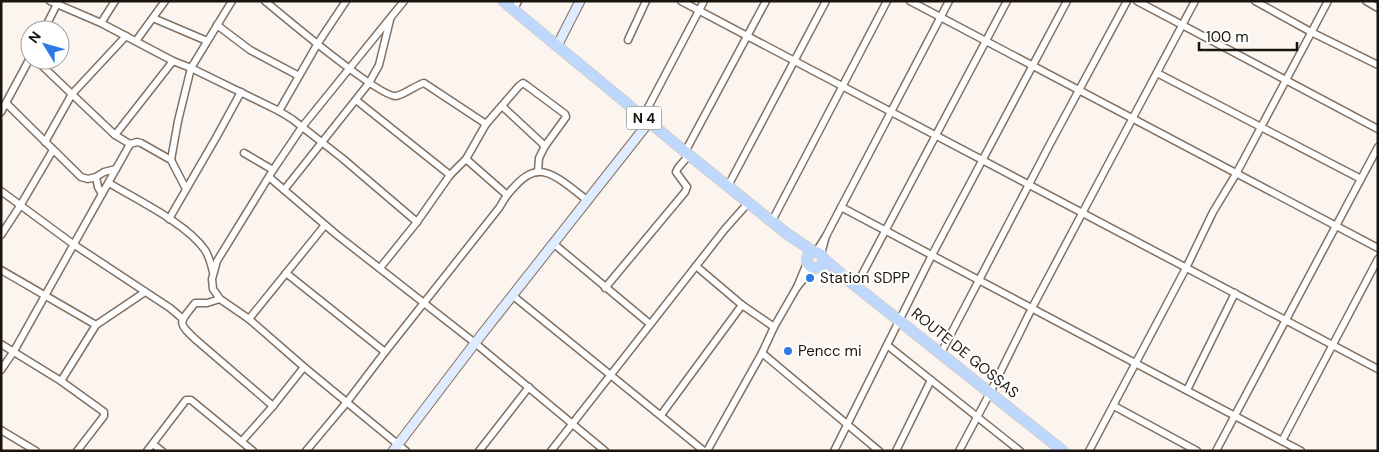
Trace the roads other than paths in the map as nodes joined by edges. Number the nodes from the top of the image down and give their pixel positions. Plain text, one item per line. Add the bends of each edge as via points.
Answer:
1 (50, 1) edge
2 (115, 1) edge
3 (165, 1) edge
4 (232, 1) edge
5 (265, 1) edge
6 (346, 1) edge
7 (404, 1) edge
8 (503, 1) edge
9 (580, 1) edge
10 (646, 1) edge
11 (681, 1) edge
12 (704, 1) edge
13 (766, 1) edge
14 (826, 1) edge
15 (887, 1) edge
16 (910, 1) edge
17 (949, 1) edge
18 (1007, 1) edge
19 (1067, 1) edge
20 (1127, 1) edge
21 (1137, 1) edge
22 (1195, 1) edge
23 (1255, 1) edge
24 (1328, 1) edge
25 (1366, 1) edge
26 (58, 3) edge
27 (516, 6) edge
28 (1378, 8) edge
29 (699, 11) junction
30 (153, 18) junction
31 (940, 18) junction
32 (390, 19) junction
33 (49, 20) edge
34 (101, 23) junction
35 (217, 25) junction
36 (1182, 25) junction
37 (1311, 32) junction
38 (126, 36) junction
39 (747, 36) junction
40 (208, 40) junction
41 (628, 40) dead end
42 (136, 41) junction
43 (986, 41) junction
44 (318, 43) junction
45 (557, 46) junction
46 (173, 60) junction
47 (794, 61) junction
48 (1378, 65) edge
49 (1032, 66) junction
50 (191, 68) junction
51 (349, 68) junction
52 (24, 70) edge
53 (47, 70) edge
54 (1157, 73) junction
55 (299, 76) junction
56 (1286, 80) junction
57 (370, 83) junction
58 (843, 86) junction
59 (1079, 91) junction
60 (241, 92) junction
61 (72, 94) junction
62 (356, 100) junction
63 (6, 103) junction
64 (502, 106) junction
65 (279, 111) junction
66 (1, 112) edge
67 (891, 112) junction
68 (646, 119) junction
69 (1133, 119) junction
70 (486, 124) junction
71 (302, 126) junction
72 (1261, 127) junction
73 (1378, 129) edge
74 (116, 135) junction
75 (936, 136) junction
76 (45, 142) junction
77 (322, 143) junction
78 (130, 144) junction
79 (545, 146) junction
80 (1378, 147) edge
81 (53, 150) junction
82 (244, 153) dead end
83 (687, 154) junction
84 (466, 159) junction
85 (171, 160) junction
86 (982, 160) junction
87 (116, 169) junction
88 (273, 170) junction
89 (538, 172) junction
90 (1236, 174) junction
91 (450, 175) junction
92 (96, 177) junction
93 (269, 177) junction
94 (1361, 179) junction
95 (109, 183) junction
96 (1029, 185) junction
97 (728, 186) junction
98 (186, 189) junction
99 (284, 190) junction
100 (1, 191) edge
101 (102, 194) junction
102 (507, 195) junction
103 (588, 201) junction
104 (749, 202) junction
105 (20, 206) junction
106 (842, 207) junction
107 (1083, 213) junction
108 (169, 218) junction
109 (772, 221) junction
110 (417, 222) junction
111 (326, 225) junction
112 (1336, 226) junction
113 (886, 230) junction
114 (1, 235) edge
115 (73, 244) junction
116 (554, 244) junction
117 (1378, 248) edge
118 (932, 255) junction
119 (815, 259) junction
120 (1378, 259) edge
121 (696, 266) junction
122 (380, 268) junction
123 (1186, 268) junction
124 (1, 270) edge
125 (286, 273) junction
126 (213, 274) junction
127 (979, 280) junction
128 (852, 283) junction
129 (605, 288) junction
130 (145, 292) junction
131 (1235, 294) junction
132 (512, 295) junction
133 (44, 296) junction
134 (220, 299) junction
135 (424, 303) junction
136 (742, 305) junction
137 (1032, 308) junction
138 (183, 319) junction
139 (248, 319) junction
140 (1286, 319) junction
141 (900, 320) junction
142 (650, 324) junction
143 (96, 326) junction
144 (774, 327) junction
145 (475, 342) junction
146 (1, 344) edge
147 (887, 345) junction
148 (1333, 345) junction
149 (14, 351) junction
150 (385, 352) junction
151 (762, 353) junction
152 (941, 353) junction
153 (1136, 363) junction
154 (304, 367) junction
155 (1378, 369) edge
156 (1, 370) edge
157 (611, 374) junction
158 (931, 380) junction
159 (61, 381) junction
160 (529, 388) junction
161 (1187, 390) junction
162 (990, 393) junction
163 (347, 402) junction
164 (273, 406) junction
165 (1114, 406) junction
166 (1235, 415) junction
167 (661, 416) junction
168 (977, 416) junction
169 (572, 424) junction
170 (847, 424) junction
171 (1, 430) edge
172 (1282, 441) junction
173 (242, 442) junction
174 (153, 444) junction
175 (395, 447) edge
176 (1300, 450) edge
177 (36, 451) edge
178 (77, 451) edge
179 (147, 451) edge
180 (162, 451) edge
181 (253, 451) edge
182 (306, 451) edge
183 (406, 451) edge
184 (479, 451) edge
185 (551, 451) edge
186 (605, 451) edge
187 (706, 451) edge
188 (834, 451) edge
189 (879, 451) edge
190 (896, 451) edge
191 (959, 451) edge
192 (1020, 451) edge
193 (1063, 451) edge
194 (1089, 451) edge
195 (1197, 451) edge
196 (1216, 451) edge

1 - 26 street
2 - 34 street
3 - 30 street
4 - 35 street
5 - 44 street
6 - 44 street
7 - 32 street
8 - 27 main road, N 4
9 - 45 street
10 - 41 street
11 - 29 street
12 - 29 street
13 - 39 street
14 - 47 street
15 - 58 street
16 - 31 street
17 - 31 street
18 - 43 street
19 - 49 street
20 - 59 street
21 - 36 street
22 - 36 street
23 - 37 street
24 - 37 street
25 - 28 street
26 - 33 street
26 - 34 street
27 - 45 main road, N 4
29 - 39 street
29 - 68 street
30 - 40 street
30 - 42 street
31 - 43 street
31 - 67 street
32 - 51 street
32 - 57 street via 379,66
34 - 38 street
35 - 40 street
35 - 55 street via 256,54
36 - 54 street
36 - 56 street
37 - 48 street
37 - 56 street
38 - 42 street
38 - 61 street
39 - 47 street
39 - 83 street
40 - 50 street
42 - 46 street
43 - 49 street
43 - 75 street
44 - 51 street
44 - 55 street
45 - 68 main road, N 4
46 - 50 street
46 - 74 street
47 - 58 street
47 - 97 street
49 - 59 street
49 - 86 street
50 - 60 street
50 - 85 street
51 - 57 street
51 - 71 street
52 - 63 street
53 - 61 street
54 - 69 street
54 - 72 street
55 - 65 street
56 - 72 street
56 - 73 street
57 - 62 street
57 - 70 street via 397,96 424,83
58 - 67 street
58 - 109 street
59 - 69 street
59 - 96 street
60 - 65 street
60 - 98 street
61 - 74 street
61 - 76 street
62 - 77 street
62 - 91 street
63 - 66 street
63 - 76 street
64 - 70 street
64 - 79 street
64 - 79 street via 523,83 565,114
65 - 71 street
67 - 75 street
67 - 106 street
68 - 83 main road, N 4
68 - 103 street
69 - 90 street
69 - 107 street
70 - 84 street
71 - 77 street
71 - 88 street
72 - 90 street
72 - 94 street
74 - 78 street
75 - 86 street
75 - 113 street
76 - 81 street
77 - 99 street
77 - 110 street
78 - 85 street via 140,143
78 - 87 street
79 - 89 street via 539,158
80 - 94 street
81 - 92 street via 81,176 88,179
81 - 105 street
82 - 88 street
83 - 97 main road, N 4
83 - 129 street via 676,172 687,187 685,192
84 - 91 street
84 - 102 street
85 - 98 street
86 - 96 street
86 - 118 street
87 - 92 street
87 - 95 street
88 - 93 street
89 - 102 street via 528,175
89 - 103 street via 561,180
90 - 112 street
90 - 123 street
91 - 110 street
92 - 101 street
93 - 99 street
93 - 126 street via 216,262
94 - 112 street
95 - 101 street
95 - 108 street
96 - 107 street
96 - 127 street
97 - 104 main road, N 4
98 - 108 street
99 - 111 street
100 - 105 street
101 - 115 street
102 - 135 street
103 - 116 street
104 - 109 main road, N 4
104 - 121 street
105 - 114 street
105 - 115 street
106 - 113 street
106 - 119 street
107 - 123 street
107 - 137 street
108 - 126 street via 204,248
109 - 119 main road, N 4
110 - 122 street
111 - 122 street
111 - 125 street
112 - 117 street
112 - 140 street
113 - 118 street
113 - 128 street
115 - 130 street
115 - 133 street
116 - 129 street
116 - 132 street
118 - 127 street
118 - 141 street
119 - 128 main road, N 4
119 - 144 street
120 - 148 street
121 - 136 street
121 - 142 street
122 - 135 street
123 - 131 street
123 - 153 street
124 - 133 street
125 - 139 street
125 - 150 street
126 - 134 street via 213,289
127 - 137 street
127 - 152 street
128 - 141 main road, ROUTE DE GOSSAS / N 4
129 - 142 street
130 - 138 street
130 - 143 street
131 - 140 street
131 - 161 street
132 - 145 street
132 - 157 street
133 - 143 street
133 - 149 street
134 - 138 street via 195,303
134 - 139 street
135 - 145 street
135 - 150 street
136 - 144 street
136 - 167 street
137 - 153 street
137 - 162 street
138 - 164 street via 183,328 195,340
139 - 154 street
140 - 148 street
140 - 166 street
141 - 147 street
141 - 152 main road, ROUTE DE GOSSAS / N 4
142 - 157 street
143 - 159 street
144 - 151 street
145 - 160 street
145 - 175 street
146 - 149 street
147 - 158 street
147 - 170 street
148 - 155 street
148 - 172 street
149 - 156 street
149 - 159 street
150 - 163 street
151 - 170 street
151 - 187 street
152 - 162 main road, ROUTE DE GOSSAS / N 4
153 - 161 street
153 - 165 street
154 - 163 street
154 - 164 street
157 - 167 street
157 - 169 street
158 - 168 street
158 - 190 street
159 - 178 street via 104,412
160 - 169 street
160 - 184 street
161 - 166 street
162 - 168 street
162 - 193 main road, ROUTE DE GOSSAS / N 4
163 - 175 street
163 - 182 street
164 - 173 street
165 - 194 street
165 - 195 street
166 - 172 street
166 - 196 street
167 - 187 street
168 - 191 street
168 - 192 street
169 - 185 street
169 - 186 street
170 - 188 street
170 - 189 street
171 - 177 street
172 - 176 street
173 - 174 street via 188,399
173 - 181 street
174 - 179 street
174 - 180 street
175 - 183 street

